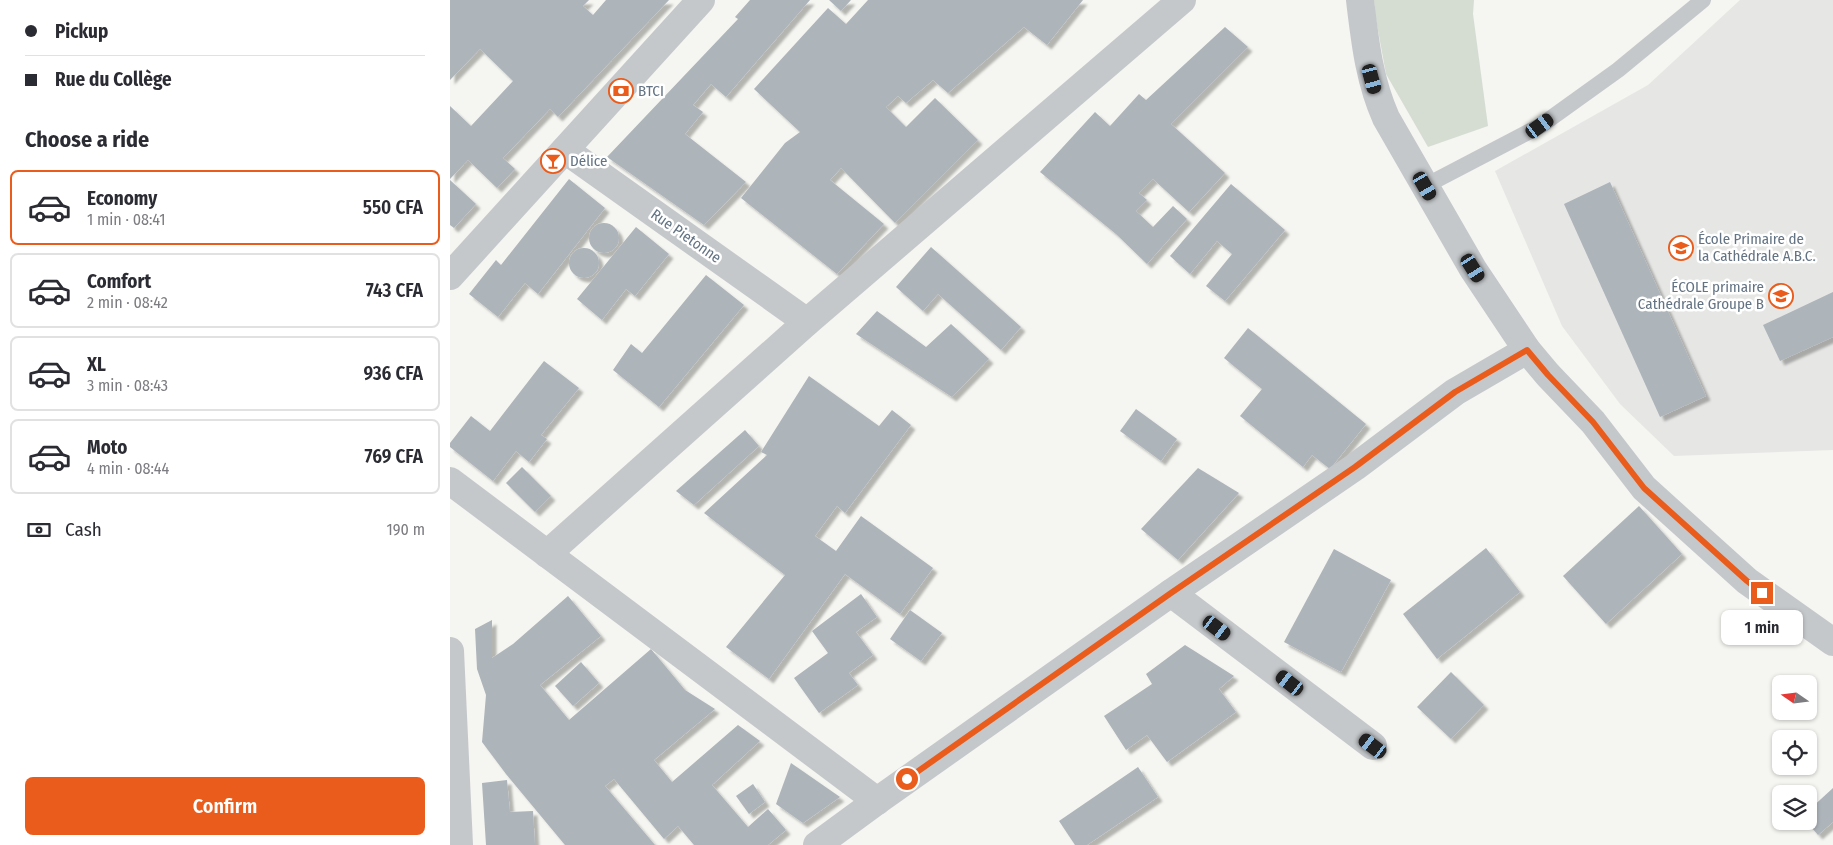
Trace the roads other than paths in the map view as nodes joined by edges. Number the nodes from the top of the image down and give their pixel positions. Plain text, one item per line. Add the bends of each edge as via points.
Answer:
1 (702, 0) edge
2 (1182, 0) edge
3 (1360, 0) edge
4 (1703, 0) edge
5 (565, 150) junction
6 (1425, 186) junction
7 (450, 276) edge
8 (807, 322) junction
9 (1527, 350) junction
10 (450, 481) edge
11 (547, 554) junction
12 (1171, 593) junction
13 (1833, 642) edge
14 (450, 651) edge
15 (1373, 746) dead end
16 (877, 801) junction
17 (459, 845) edge
18 (817, 845) edge

1 - 5 street
2 - 8 street
3 - 6 street via 1375,92
4 - 6 lane via 1618,70 1540,126
5 - 7 street
5 - 8 street, Rue Pietonne
6 - 9 street via 1473,268
8 - 11 street
9 - 12 street via 1455,392 1355,467
9 - 13 street via 1593,422 1644,488 1747,581
10 - 11 street
11 - 16 street
12 - 15 street
12 - 16 street
14 - 17 street
16 - 18 street

